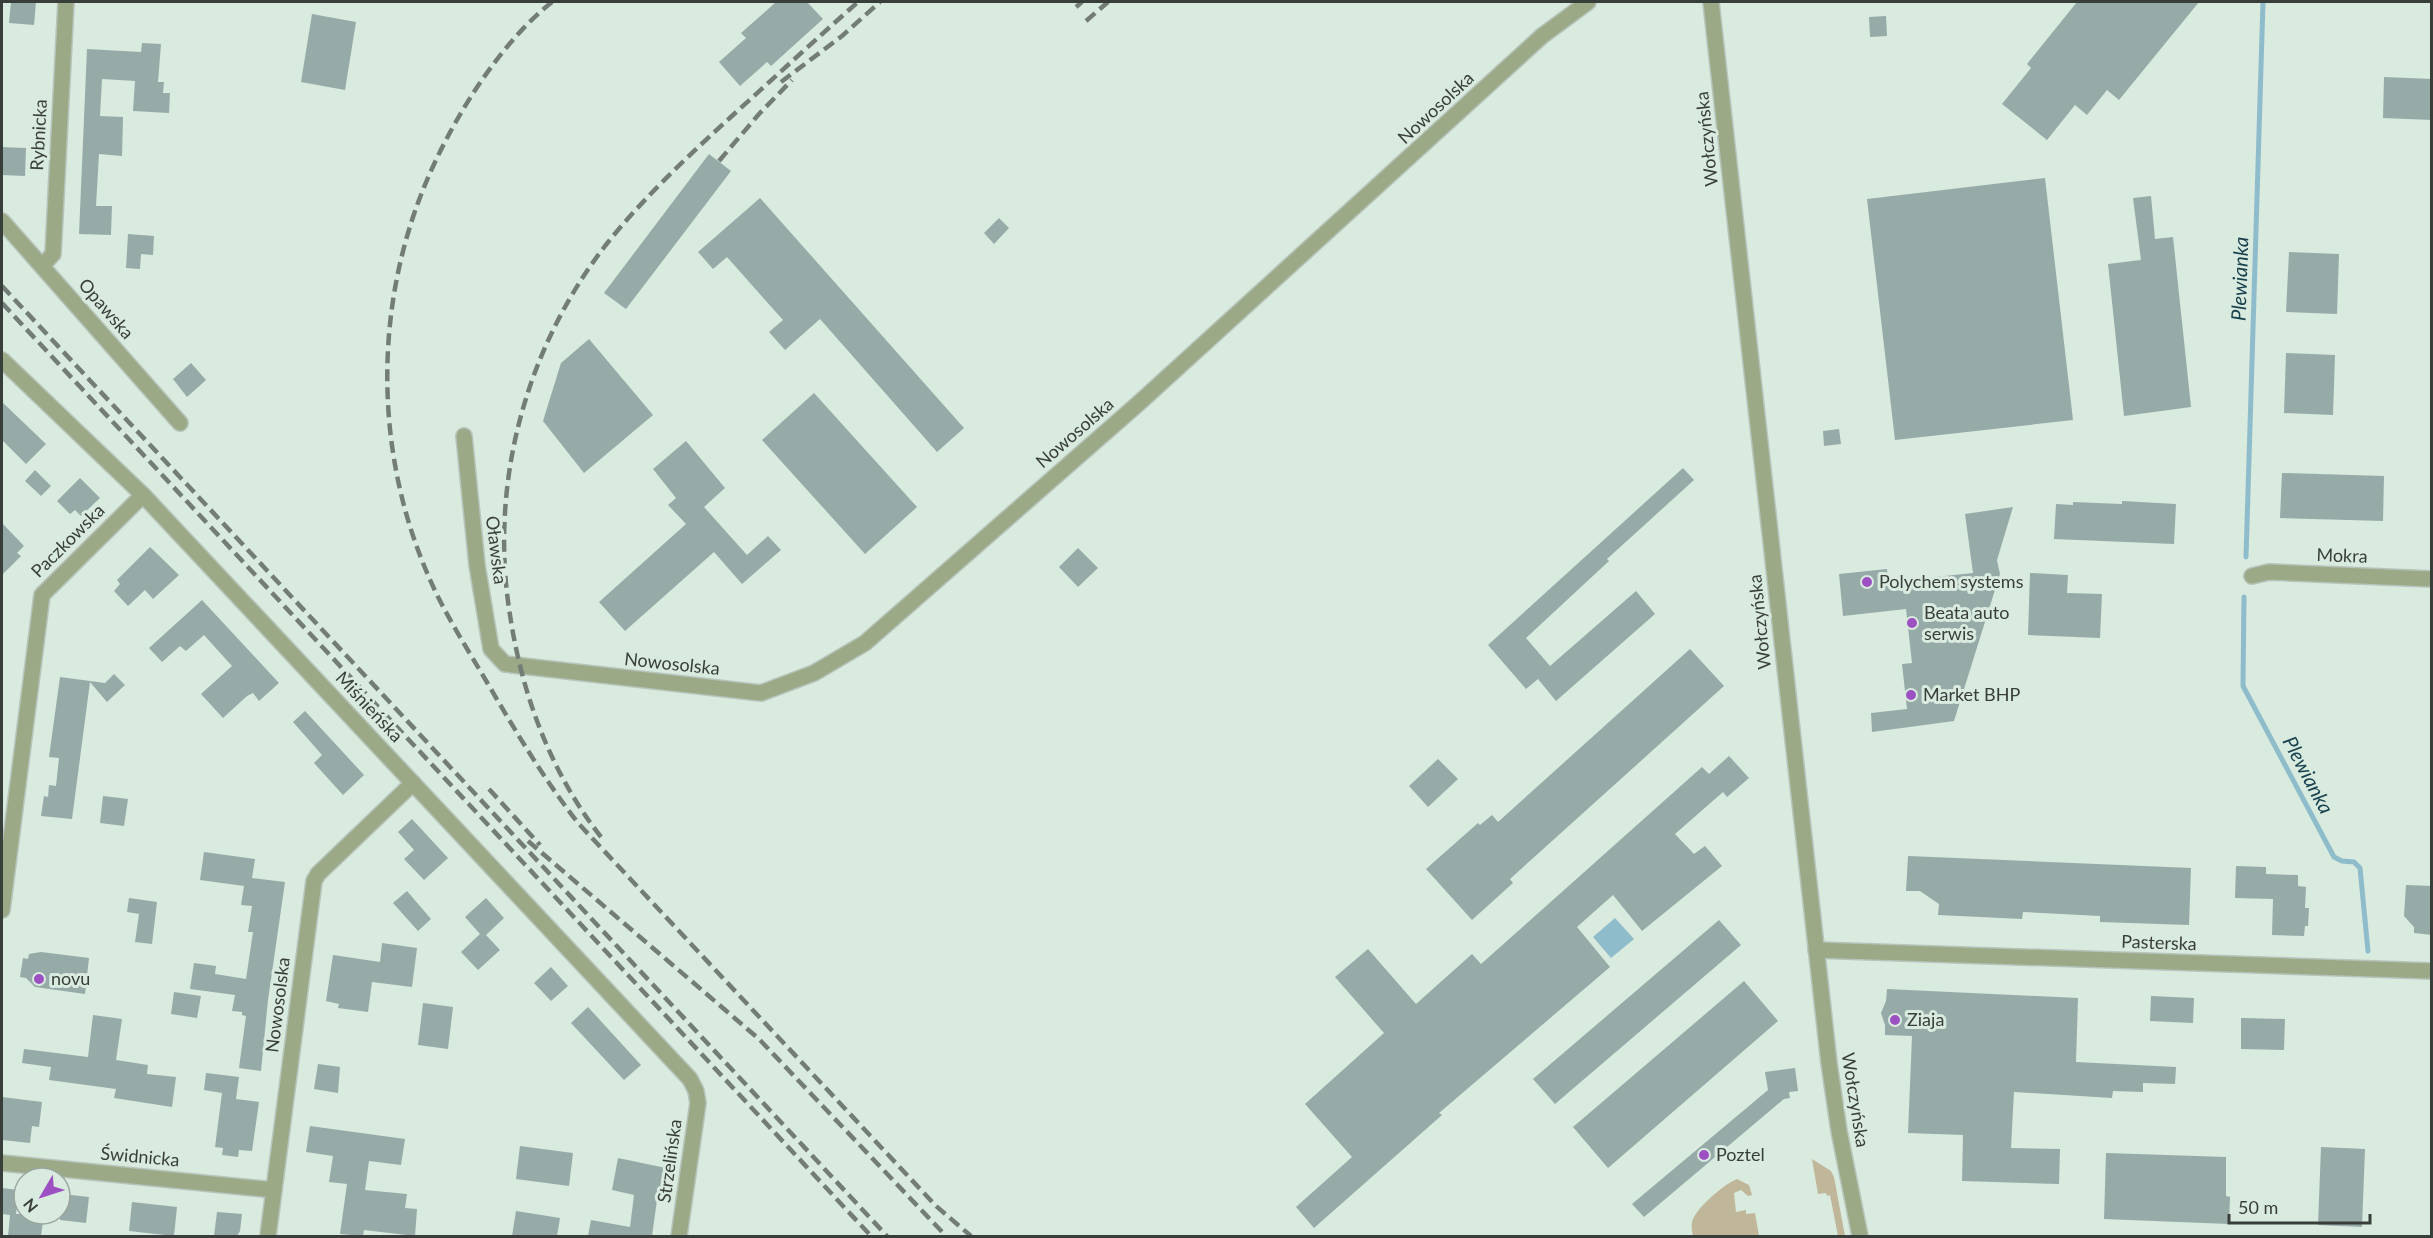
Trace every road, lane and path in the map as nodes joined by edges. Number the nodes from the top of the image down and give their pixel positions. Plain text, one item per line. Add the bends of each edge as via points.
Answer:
1 (66, 2) edge
2 (1588, 2) edge
3 (1711, 2) edge
4 (2, 220) edge
5 (42, 266) junction
6 (2, 360) edge
7 (180, 423) dead end
8 (464, 436) dead end
9 (142, 495) junction
10 (2252, 576) dead end
11 (2432, 579) edge
12 (505, 664) joint
13 (413, 783) junction
14 (2, 910) edge
15 (1816, 950) junction
16 (2432, 972) edge
17 (696, 1091) joint
18 (2, 1164) edge
19 (274, 1190) junction
20 (268, 1236) edge
21 (679, 1236) edge
22 (1860, 1236) edge

1 - 5 street, Rybnicka via 53,254
2 - 12 street, Nowosolska via 1542,36 1139,403 866,643 814,674 761,693
3 - 15 street, Wołczyńska
4 - 5 street, Opawska
5 - 7 street, Opawska
6 - 9 street, Miśnieńska
8 - 12 street, Oławska via 477,565 491,649
9 - 13 street, Miśnieńska
9 - 14 street, Paczkowska via 42,595
10 - 11 street, Mokra via 2270,572
13 - 17 street, Miśnieńska via 690,1079
13 - 19 street, Nowosolska via 314,881
15 - 16 street, Pasterska
15 - 22 street, Wołczyńska via 1839,1131
17 - 21 street, Strzelińska via 698,1103
18 - 19 street, Świdnicka
19 - 20 street, Nowosolska

